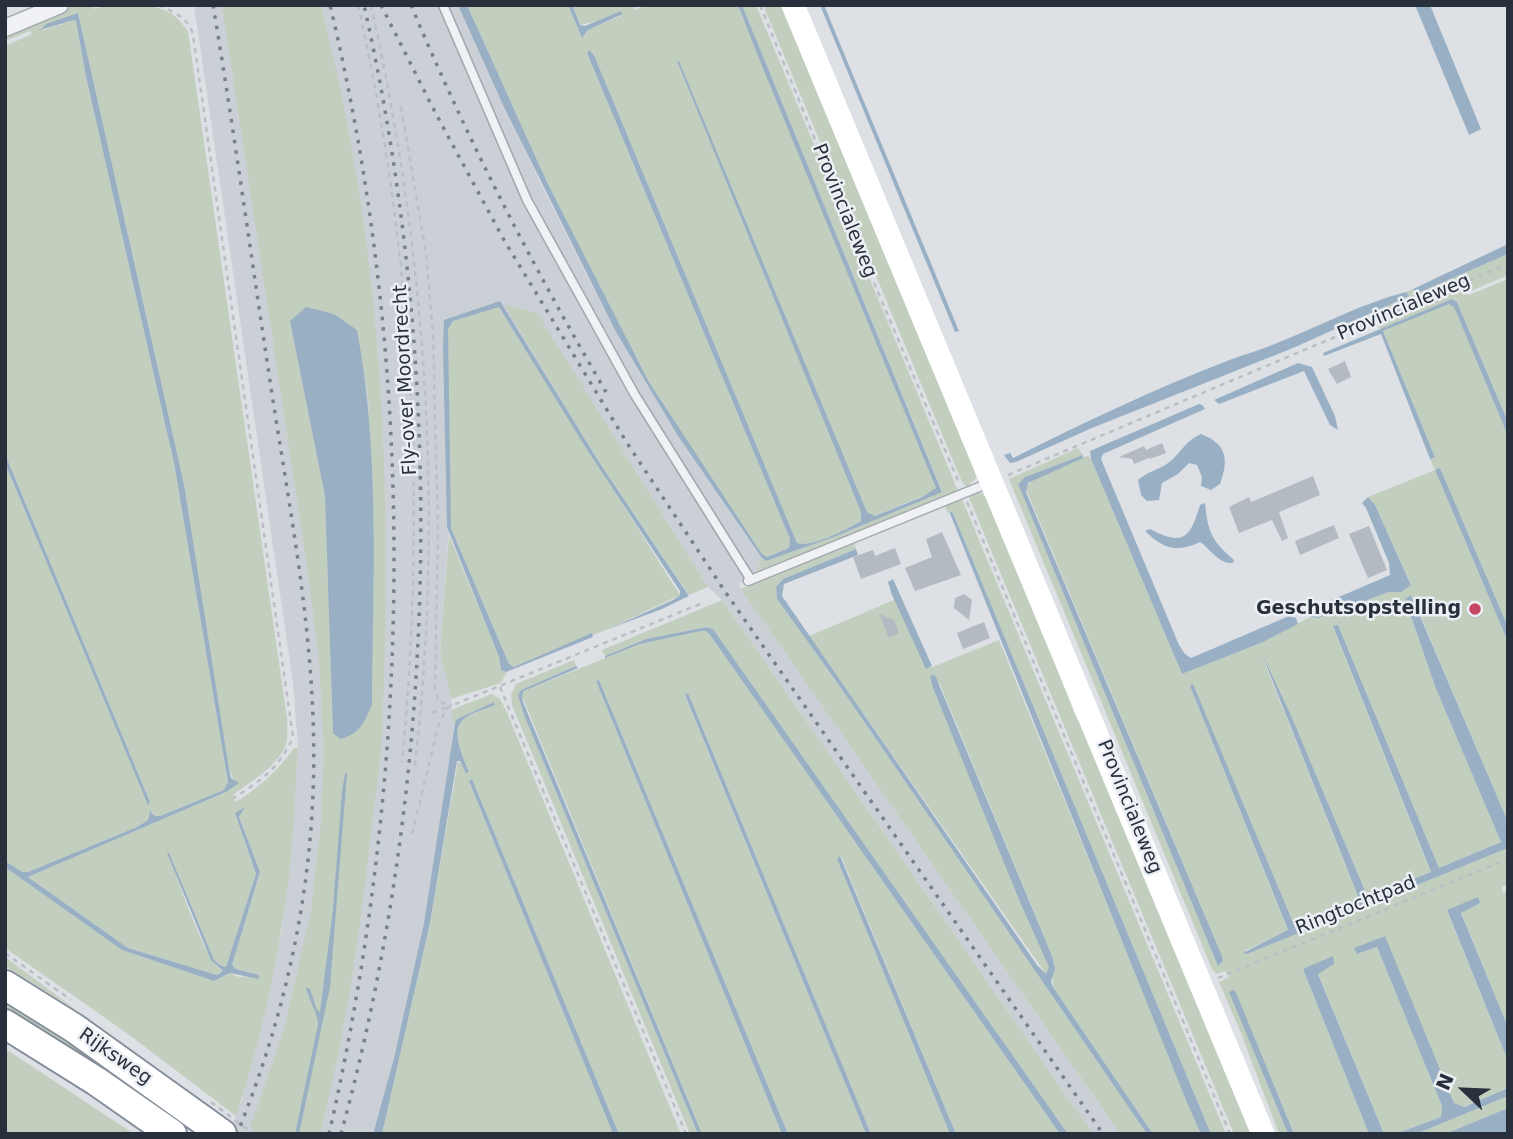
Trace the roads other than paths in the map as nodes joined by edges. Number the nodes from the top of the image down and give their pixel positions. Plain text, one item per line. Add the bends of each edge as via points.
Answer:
1 (60, 5) edge
2 (443, 5) edge
3 (793, 5) edge
4 (5, 28) edge
5 (991, 482) junction
6 (5, 985) edge
7 (5, 1024) edge
8 (172, 1134) edge
9 (222, 1134) edge
10 (1263, 1134) edge

1 - 4 street
2 - 5 lane via 534,211 635,395 749,581
3 - 5 main road, Provincialeweg
5 - 10 main road, Provincialeweg
6 - 9 highway, Rijksweg via 205,1109
7 - 8 highway, Rijksweg

